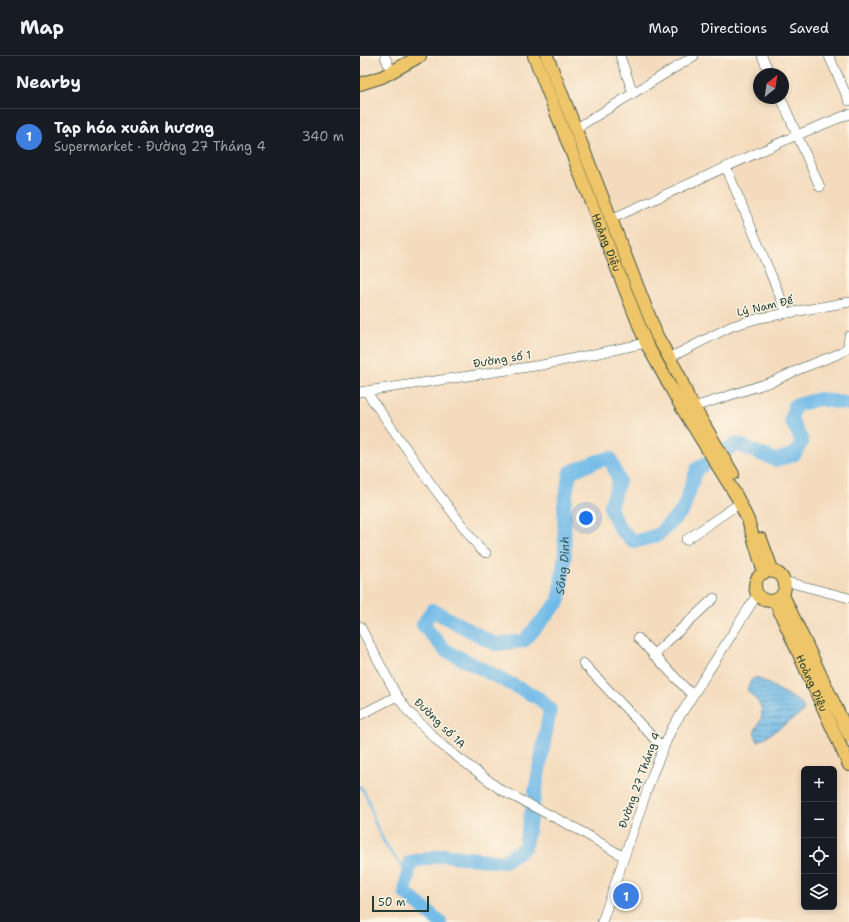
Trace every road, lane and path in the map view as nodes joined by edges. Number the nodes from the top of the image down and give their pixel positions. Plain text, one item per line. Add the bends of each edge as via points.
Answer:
1 (385, 56) edge
2 (420, 56) edge
3 (534, 56) edge
4 (547, 56) edge
5 (620, 56) edge
6 (694, 56) edge
7 (762, 56) edge
8 (829, 56) edge
9 (767, 68) edge
10 (391, 72) junction
11 (360, 84) edge
12 (633, 93) junction
13 (849, 101) edge
14 (784, 104) edge
15 (849, 114) edge
16 (576, 129) junction
17 (797, 135) junction
18 (726, 167) junction
19 (820, 187) dead end
20 (595, 213) junction
21 (609, 214) junction
22 (849, 302) edge
23 (787, 313) junction
24 (849, 336) edge
25 (646, 343) junction
26 (669, 358) junction
27 (363, 392) edge
28 (694, 407) junction
29 (697, 421) junction
30 (728, 473) junction
31 (740, 504) junction
32 (686, 540) dead end
33 (486, 553) dead end
34 (768, 572) junction
35 (784, 581) junction
36 (757, 595) junction
37 (714, 598) dead end
38 (779, 598) junction
39 (849, 598) edge
40 (360, 626) edge
41 (638, 638) dead end
42 (653, 655) junction
43 (583, 663) dead end
44 (692, 695) junction
45 (397, 696) junction
46 (360, 715) edge
47 (849, 735) edge
48 (663, 748) junction
49 (849, 764) edge
50 (624, 857) junction
51 (602, 922) edge

1 - 10 street
2 - 10 main road
3 - 20 main road, Hoàng Diệu
4 - 16 main road, Hoàng Diệu
5 - 12 street
6 - 12 street
7 - 9 street
8 - 13 street
10 - 11 main road
12 - 16 street
14 - 17 street
15 - 17 street
16 - 21 main road, Hoàng Diệu
17 - 18 street
17 - 19 street
18 - 21 street
18 - 23 street
20 - 21 main road
20 - 25 main road, Hoàng Diệu
21 - 26 main road, Hoàng Diệu via 657,336
22 - 23 street, Lý Nam Đế
23 - 26 street, Lý Nam Đế via 732,326
24 - 28 street via 848,347 841,353 774,381
25 - 27 street, Đường số 1 via 542,365
25 - 29 main road, Hoàng Diệu
26 - 28 main road, Hoàng Diệu
27 - 33 street via 480,549
28 - 29 main road, Hoàng Diệu
29 - 30 main road
30 - 31 main road
30 - 34 main road via 751,509
31 - 32 street
31 - 34 main road
34 - 35 main road via 778,573
34 - 36 main road via 755,582
35 - 38 main road via 785,590
35 - 39 street
36 - 38 main road via 766,601
36 - 44 street, Đường 27 Tháng 4
37 - 42 street
38 - 47 main road, Hoàng Diệu
38 - 49 main road, Hoàng Diệu
40 - 45 street, Đường số 1A
41 - 42 street
42 - 44 street
43 - 48 street
44 - 48 street, Đường 27 Tháng 4
45 - 46 street
45 - 50 street, Đường số 1A via 408,711 443,746 501,790
48 - 50 street, Đường 27 Tháng 4
50 - 51 street, Đường 27 Tháng 4

